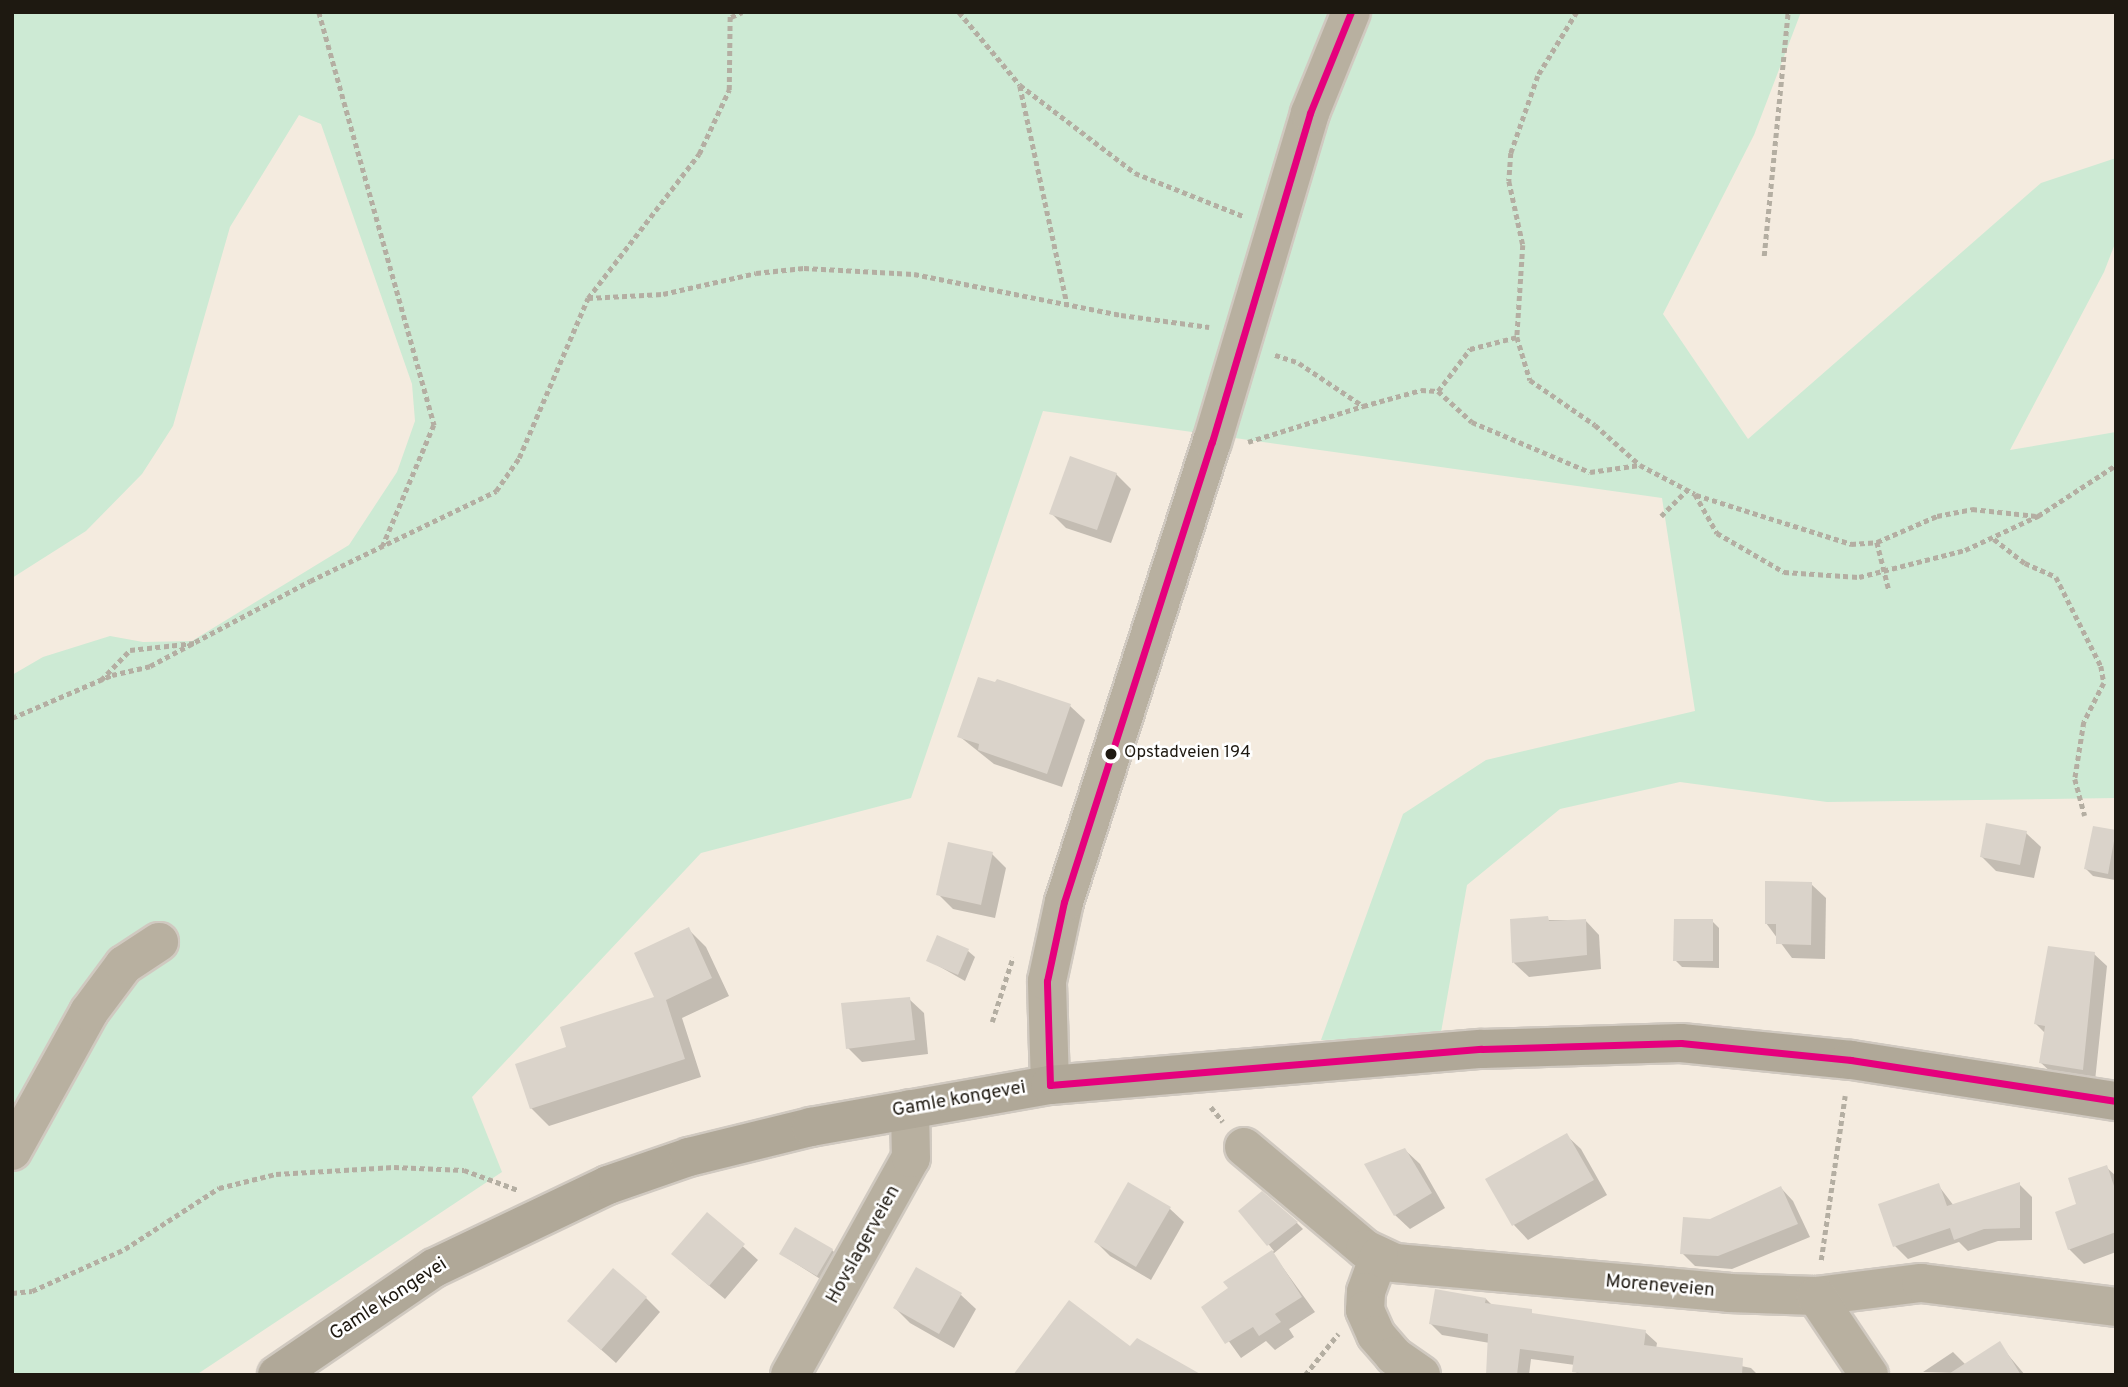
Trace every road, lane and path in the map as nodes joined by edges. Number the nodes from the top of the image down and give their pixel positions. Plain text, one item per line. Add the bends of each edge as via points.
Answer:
1 (319, 12) edge
2 (742, 12) edge
3 (959, 12) edge
4 (1351, 12) edge
5 (1577, 12) edge
6 (1788, 12) edge
7 (731, 14) edge
8 (1020, 85) junction
9 (1273, 228) junction
10 (1764, 256) dead end
11 (588, 298) junction
12 (1067, 303) junction
13 (1517, 337) junction
14 (1244, 340) junction
15 (1437, 391) junction
16 (1363, 406) junction
17 (1212, 442) junction
18 (1640, 465) junction
19 (2116, 465) edge
20 (1687, 490) junction
21 (1695, 494) junction
22 (1661, 516) dead end
23 (2038, 516) junction
24 (1994, 539) junction
25 (1878, 542) junction
26 (383, 547) junction
27 (1885, 571) junction
28 (1889, 590) dead end
29 (200, 642) junction
30 (101, 680) junction
31 (12, 718) edge
32 (2085, 816) dead end
33 (159, 942) dead end
34 (1851, 1060) junction
35 (1050, 1085) junction
36 (2116, 1101) edge
37 (911, 1109) junction
38 (1244, 1147) dead end
39 (12, 1151) edge
40 (522, 1191) dead end
41 (1379, 1256) junction
42 (12, 1293) edge
43 (1816, 1296) junction
44 (2116, 1307) edge
45 (1364, 1310) junction
46 (277, 1375) edge
47 (790, 1375) edge
48 (1305, 1375) edge
49 (1421, 1375) edge
50 (1869, 1375) edge

1 - 26 path via 434,425
2 - 7 path
3 - 8 path
4 - 9 street via 1310,113
5 - 13 path via 1538,76 1511,153 1509,181 1523,245
6 - 10 path
7 - 11 path via 729,90 699,154
8 - 9 path via 1135,173
8 - 12 path
9 - 14 street
11 - 12 path via 663,294 744,275 804,268 914,274
11 - 26 path via 519,458 503,483 487,499
12 - 14 path via 1219,328
13 - 15 path via 1470,349
13 - 18 path via 1530,380 1595,425
14 - 16 path via 1299,363
14 - 17 street
15 - 16 path via 1422,390
15 - 18 path via 1472,422 1590,472
16 - 17 path via 1247,443
17 - 35 street via 1058,926 1046,981
18 - 20 path
19 - 23 path
20 - 21 path
20 - 22 path
21 - 25 path via 1837,542
21 - 27 path via 1717,533 1773,568 1850,578
23 - 24 path
23 - 25 path via 1972,509 1937,516
24 - 27 path
24 - 32 path via 2025,563 2056,577 2101,666 2104,682 2084,722 2075,785
25 - 27 path
26 - 29 path
27 - 28 path
29 - 30 path via 150,666
29 - 30 path via 130,650
30 - 31 path
33 - 39 street via 124,965 89,1012
34 - 35 main road, Gamle kongevei via 1681,1043 1522,1048
34 - 36 main road, Gamle kongevei
34 - 43 path
35 - 37 main road, Gamle kongevei
37 - 46 main road, Gamle kongevei via 754,1140 608,1185 434,1268
37 - 47 street, Hovslagerveien via 911,1158
38 - 41 street, Moreneveien
40 - 42 path via 464,1170 394,1167 276,1174 219,1188 125,1249 32,1291
41 - 43 street, Moreneveien via 1436,1268
41 - 45 street
43 - 44 street, Moreneveien via 1922,1283
43 - 50 street
45 - 48 path via 1333,1338
45 - 49 street via 1376,1335 1394,1356

